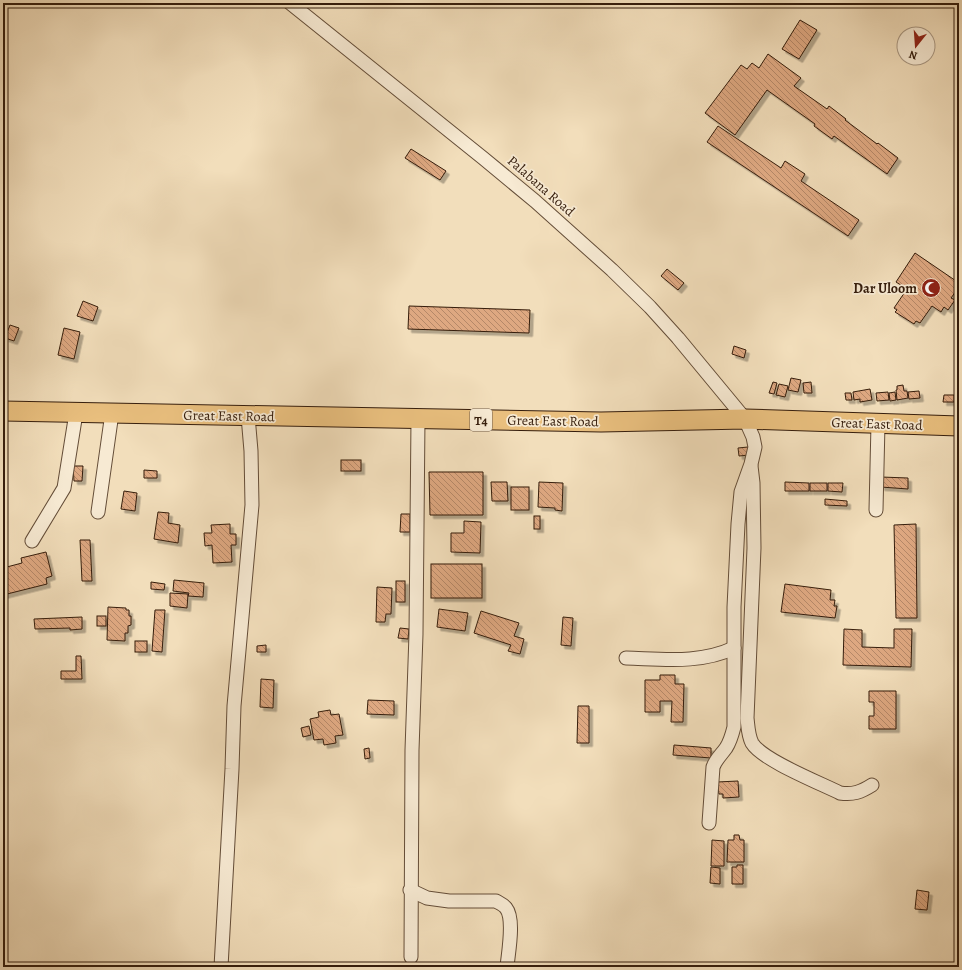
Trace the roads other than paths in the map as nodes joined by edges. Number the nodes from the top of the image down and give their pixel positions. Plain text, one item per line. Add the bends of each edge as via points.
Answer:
1 (290, 3) edge
2 (3, 411) edge
3 (76, 413) junction
4 (112, 413) junction
5 (248, 416) junction
6 (418, 419) junction
7 (745, 419) junction
8 (878, 424) junction
9 (959, 426) edge
10 (751, 464) junction
11 (876, 510) dead end
12 (98, 512) dead end
13 (32, 541) dead end
14 (734, 648) junction
15 (626, 658) dead end
16 (872, 785) dead end
17 (709, 823) dead end
18 (410, 890) junction
19 (411, 957) dead end
20 (221, 967) edge
21 (507, 967) edge

1 - 7 street, Palabana Road via 535,201 650,307
2 - 3 highway, Great East Road / T4
3 - 4 highway, Great East Road / T4
3 - 13 street via 64,488
4 - 5 highway, Great East Road / T4
4 - 12 street
5 - 6 highway, Great East Road / T4
5 - 20 street via 252,505 234,706
6 - 7 highway, Great East Road / T4 via 601,422
6 - 18 street
7 - 8 highway, Great East Road / T4
7 - 10 street, Palabana Road via 755,447
8 - 9 highway, Great East Road / T4
8 - 11 street
10 - 14 street via 741,492 738,524
10 - 16 street via 754,535 747,718 752,742 759,752 774,761 840,793 852,794
14 - 15 street via 705,658 688,660
14 - 17 street via 734,727 732,736 716,760 711,774
18 - 19 street
18 - 21 street via 427,898 449,901 496,901 502,905 507,909 510,920

